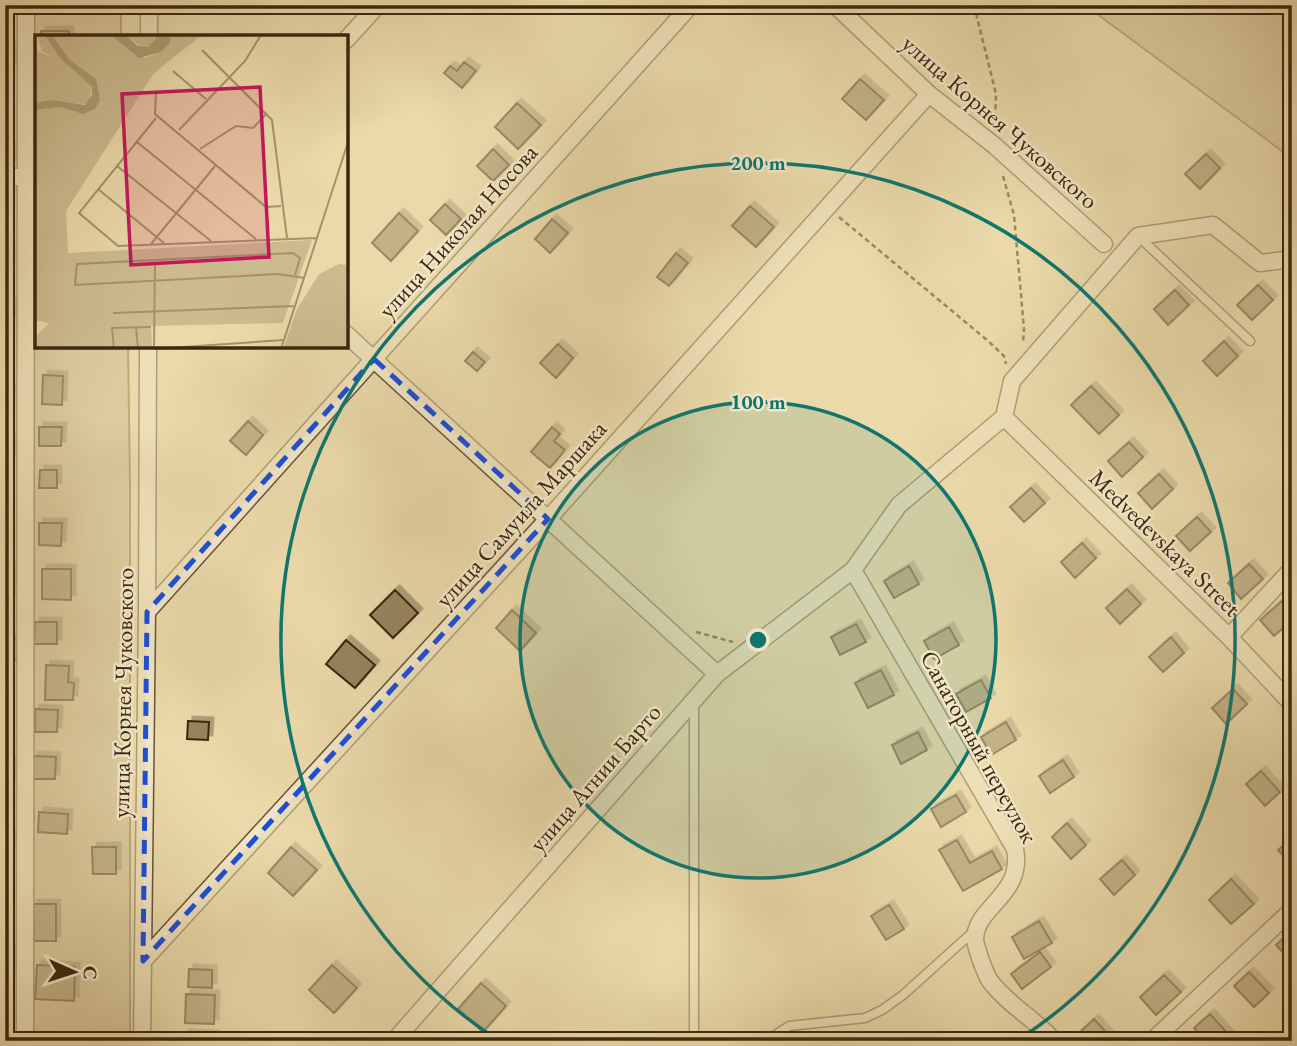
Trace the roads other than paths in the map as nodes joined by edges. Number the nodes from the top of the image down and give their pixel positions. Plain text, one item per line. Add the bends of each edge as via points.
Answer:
1 (26, 5) edge
2 (149, 5) edge
3 (378, 5) edge
4 (691, 5) edge
5 (835, 5) edge
6 (149, 35) edge
7 (348, 38) edge
8 (929, 94) junction
9 (5, 177) edge
10 (25, 177) junction
11 (1138, 236) junction
12 (1104, 244) dead end
13 (1292, 259) edge
14 (348, 336) edge
15 (1250, 341) dead end
16 (148, 348) edge
17 (374, 359) junction
18 (1004, 417) junction
19 (548, 519) junction
20 (1292, 569) edge
21 (853, 570) junction
22 (147, 612) junction
23 (1229, 637) junction
24 (718, 674) junction
25 (694, 701) junction
26 (1292, 704) edge
27 (1292, 910) edge
28 (979, 926) junction
29 (143, 961) junction
30 (25, 1041) edge
31 (142, 1041) edge
32 (394, 1041) edge
33 (694, 1041) edge
34 (766, 1041) edge
35 (1054, 1041) edge
36 (1152, 1041) edge

1 - 10 street
2 - 6 street
3 - 7 street
4 - 17 street, улица Николая Носова
5 - 8 street, улица Корнея Чуковского
8 - 12 street, улица Корнея Чуковского
8 - 19 street, улица Самуила Маршака
9 - 10 street
10 - 30 street
11 - 13 street via 1213,225 1260,263
11 - 15 lane
11 - 18 street via 1012,381
14 - 17 street
16 - 22 street, улица Корнея Чуковского
17 - 19 street
17 - 22 street, улица Николая Носова
18 - 21 street, улица Агнии Барто via 899,505
18 - 23 street, Medvedevskaya Street
19 - 24 street
19 - 29 street, улица Самуила Маршака
20 - 23 street
21 - 24 street, улица Агнии Барто
21 - 28 street, Санаторный переулок via 1015,849 1015,877
22 - 29 street, улица Корнея Чуковского
23 - 26 street, Medvedevskaya Street
24 - 25 street, улица Агнии Барто
25 - 32 street, улица Агнии Барто
25 - 33 lane
27 - 36 street
28 - 34 lane via 882,1010 865,1018 789,1026
28 - 35 street via 975,939 988,978
29 - 31 street, улица Корнея Чуковского

